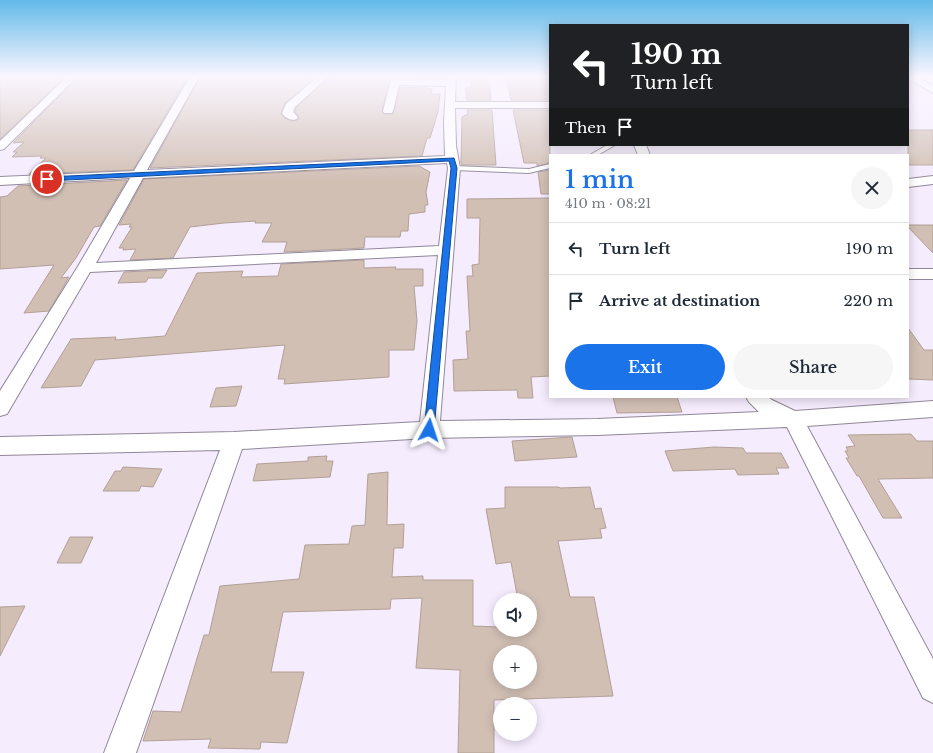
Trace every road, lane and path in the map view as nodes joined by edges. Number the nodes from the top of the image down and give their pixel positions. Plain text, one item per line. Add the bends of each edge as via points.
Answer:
1 (36, 112) edge
2 (174, 112) edge
3 (287, 112) edge
4 (449, 112) edge
5 (293, 117) dead end
6 (610, 146) edge
7 (0, 147) edge
8 (595, 154) edge
9 (453, 164) junction
10 (549, 166) edge
11 (140, 174) junction
12 (933, 180) edge
13 (0, 181) edge
14 (909, 183) edge
15 (445, 250) junction
16 (85, 268) junction
17 (909, 274) edge
18 (933, 274) edge
19 (757, 398) edge
20 (0, 408) edge
21 (933, 409) edge
22 (793, 419) junction
23 (429, 430) junction
24 (234, 441) junction
25 (0, 446) edge
26 (933, 688) edge
27 (120, 753) edge

1 - 7 street
2 - 11 street
3 - 5 street
4 - 9 street
6 - 8 lane
9 - 10 lane via 529,171
9 - 11 street
9 - 15 street
11 - 13 street
11 - 16 street
12 - 14 street
15 - 16 street
15 - 23 street
16 - 20 street
17 - 18 street
19 - 22 street via 765,406
21 - 22 street
22 - 23 street via 597,427
22 - 26 street
23 - 24 street
24 - 25 street
24 - 27 street

